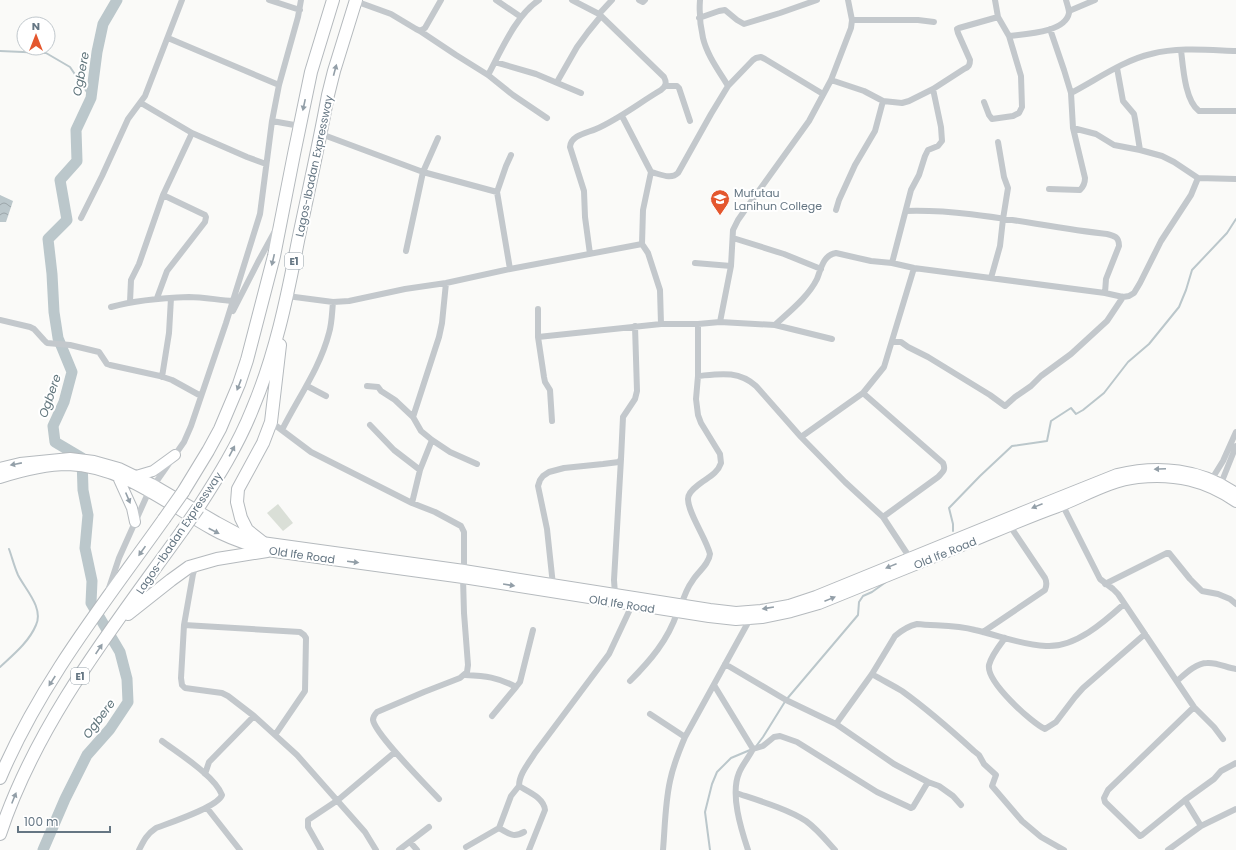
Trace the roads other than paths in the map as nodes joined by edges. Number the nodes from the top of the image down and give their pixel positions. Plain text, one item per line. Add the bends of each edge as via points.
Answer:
1 (182, 0) edge
2 (269, 0) edge
3 (301, 0) edge
4 (333, 0) edge
5 (441, 0) edge
6 (496, 0) edge
7 (539, 0) edge
8 (572, 0) edge
9 (612, 0) edge
10 (639, 0) edge
11 (645, 0) edge
12 (700, 0) edge
13 (817, 0) edge
14 (848, 0) edge
15 (995, 0) edge
16 (1066, 0) edge
17 (1096, 0) edge
18 (356, 1) edge
19 (300, 10) junction
20 (1069, 11) junction
21 (600, 15) junction
22 (521, 16) junction
23 (998, 16) junction
24 (700, 18) junction
25 (852, 20) junction
26 (934, 22) dead end
27 (1050, 30) junction
28 (420, 31) junction
29 (1009, 36) junction
30 (168, 38) junction
31 (1181, 50) junction
32 (1236, 51) edge
33 (495, 62) junction
34 (1116, 68) junction
35 (488, 75) junction
36 (831, 80) junction
37 (557, 82) junction
38 (279, 85) junction
39 (665, 86) junction
40 (728, 86) junction
41 (934, 89) junction
42 (1071, 93) junction
43 (581, 94) dead end
44 (823, 94) junction
45 (883, 101) junction
46 (984, 102) dead end
47 (141, 103) junction
48 (1236, 111) edge
49 (622, 116) junction
50 (547, 118) dead end
51 (272, 121) junction
52 (690, 121) dead end
53 (300, 126) junction
54 (1074, 128) junction
55 (192, 133) junction
56 (321, 134) junction
57 (438, 138) dead end
58 (998, 142) dead end
59 (1140, 150) junction
60 (511, 155) dead end
61 (266, 164) junction
62 (423, 172) junction
63 (651, 172) junction
64 (1198, 178) junction
65 (1236, 179) edge
66 (1049, 189) dead end
67 (497, 192) junction
68 (163, 195) junction
69 (836, 210) dead end
70 (906, 211) junction
71 (81, 218) dead end
72 (1003, 219) junction
73 (281, 221) junction
74 (733, 238) junction
75 (642, 244) junction
76 (406, 250) dead end
77 (590, 254) junction
78 (695, 263) dead end
79 (892, 263) junction
80 (732, 266) junction
81 (914, 268) junction
82 (510, 269) junction
83 (821, 269) junction
84 (991, 278) junction
85 (446, 283) junction
86 (1105, 293) junction
87 (287, 296) junction
88 (1123, 297) junction
89 (157, 298) junction
90 (171, 298) junction
91 (233, 301) junction
92 (130, 302) junction
93 (333, 302) junction
94 (111, 307) dead end
95 (538, 309) dead end
96 (0, 320) edge
97 (720, 322) junction
98 (226, 323) junction
99 (280, 323) junction
100 (662, 324) junction
101 (698, 324) junction
102 (775, 325) junction
103 (635, 326) junction
104 (538, 337) junction
105 (832, 339) dead end
106 (892, 342) junction
107 (698, 376) junction
108 (162, 377) junction
109 (307, 386) junction
110 (367, 386) dead end
111 (863, 393) junction
112 (201, 396) junction
113 (326, 396) dead end
114 (413, 417) junction
115 (552, 421) dead end
116 (271, 422) junction
117 (370, 425) dead end
118 (282, 430) junction
119 (1236, 432) edge
120 (801, 437) junction
121 (432, 440) junction
122 (1236, 446) edge
123 (175, 455) junction
124 (621, 459) junction
125 (70, 462) junction
126 (477, 464) dead end
127 (93, 465) junction
128 (0, 468) edge
129 (420, 470) junction
130 (117, 475) junction
131 (136, 476) junction
132 (0, 478) edge
133 (1210, 482) junction
134 (1220, 487) junction
135 (152, 488) junction
136 (1236, 493) edge
137 (1061, 501) junction
138 (1236, 502) edge
139 (412, 503) junction
140 (883, 517) junction
141 (135, 522) junction
142 (1010, 526) junction
143 (265, 546) junction
144 (910, 558) junction
145 (199, 564) junction
146 (463, 574) junction
147 (483, 577) junction
148 (860, 583) junction
149 (1106, 584) junction
150 (553, 585) junction
151 (614, 594) junction
152 (106, 602) junction
153 (1124, 604) junction
154 (1236, 604) edge
155 (632, 605) junction
156 (679, 609) junction
157 (750, 619) junction
158 (115, 625) junction
159 (184, 625) junction
160 (533, 630) dead end
161 (983, 632) junction
162 (1145, 634) junction
163 (1005, 638) junction
164 (725, 664) junction
165 (1236, 669) edge
166 (872, 674) junction
167 (465, 675) junction
168 (630, 681) dead end
169 (1177, 681) junction
170 (714, 685) junction
171 (516, 687) junction
172 (1194, 707) junction
173 (650, 714) dead end
174 (254, 716) junction
175 (492, 716) dead end
176 (836, 724) junction
177 (275, 735) junction
178 (685, 737) junction
179 (1223, 739) dead end
180 (162, 741) dead end
181 (753, 749) junction
182 (395, 752) junction
183 (1236, 763) edge
184 (205, 774) junction
185 (0, 778) edge
186 (928, 782) junction
187 (519, 786) junction
188 (736, 793) junction
189 (439, 799) dead end
190 (338, 800) junction
191 (1185, 800) junction
192 (961, 805) dead end
193 (207, 808) junction
194 (1236, 809) edge
195 (1201, 826) junction
196 (429, 827) dead end
197 (499, 828) junction
198 (524, 832) dead end
199 (0, 834) edge
200 (410, 842) junction
201 (466, 847) dead end
202 (139, 850) edge
203 (240, 850) edge
204 (321, 850) edge
205 (376, 850) edge
206 (398, 850) edge
207 (417, 850) edge
208 (529, 850) edge
209 (663, 850) edge
210 (748, 850) edge
211 (835, 850) edge
212 (1064, 850) edge
213 (1168, 850) edge

1 - 30 street
2 - 19 street
3 - 19 street
4 -> 53 highway, Lagos-Ibadan Expressway / E1 via 311,72
5 - 28 street via 425,28
6 - 22 street
7 - 22 street
8 - 21 street
9 - 21 street
10 - 11 street
12 - 24 street
13 - 24 street via 744,24 725,10
14 - 25 street
15 - 23 street
16 - 20 street
17 - 20 street
18 - 28 street via 391,14
56 -> 18 highway, Lagos-Ibadan Expressway / E1 via 334,71
19 - 38 street
20 - 27 street via 1066,19
21 - 37 street via 577,47
21 - 39 street via 664,77
22 - 33 street
23 - 29 street
23 - 41 street via 957,29 970,64
24 - 40 street via 703,39
25 - 26 street
25 - 36 street via 849,35
27 - 29 street
27 - 42 street
28 - 35 street
29 - 46 street via 1021,76 1022,107 1019,113 1013,116 992,119
30 - 38 street
30 - 47 street
31 - 32 street
31 - 34 street via 1150,54
31 - 48 street via 1186,84 1195,108 1199,112
33 - 35 street
33 - 37 street
34 - 42 street
34 - 59 street via 1123,101 1134,114
35 - 50 street
36 - 44 street
36 - 45 street via 864,91
37 - 43 street
38 - 51 street
39 - 49 street
39 - 52 street via 679,88
40 - 44 street via 753,60 761,58
40 - 63 street via 678,173 670,177
41 - 45 street via 902,103
41 - 70 street via 942,141 938,146 928,150 911,190
42 - 54 street
44 - 74 street via 809,121 738,220 733,230
45 - 69 street via 875,131 855,165
47 - 55 street
47 - 71 street via 128,119
49 - 63 street
49 - 77 street via 573,138 570,142 584,191
51 - 53 street
51 - 61 street
53 - 73 highway, Lagos-Ibadan Expressway / E1
54 - 59 street via 1096,134 1114,144
54 - 66 street via 1085,183 1080,190
55 - 61 street
55 - 68 street
56 - 62 street
56 - 87 highway, Lagos-Ibadan Expressway / E1
57 - 62 street
58 - 72 street via 1008,188
59 - 64 street via 1162,156
60 - 67 street
61 - 91 street via 260,214
62 - 67 street
62 - 76 street
63 - 75 street via 644,210
64 - 65 street
64 - 88 street via 1191,195 1161,241 1134,293
67 - 82 street
68 - 89 street via 206,217 205,222 167,271
68 - 92 street via 131,280
70 - 72 street via 955,212
70 - 79 street
72 - 84 street via 1000,246
72 - 86 street via 1116,236 1119,246 1106,279
73 - 98 street
73 -> 152 highway, Lagos-Ibadan Expressway / E1, bridge via 247,360 217,434 183,492
74 - 80 street
74 - 83 street
75 - 77 street
75 - 100 street via 648,253 660,290
77 - 82 street
78 - 80 street
79 - 81 street
79 - 83 street via 830,254
80 - 97 street
81 - 84 street
81 - 106 street
82 - 85 street
83 - 102 street via 801,300
84 - 86 street
85 - 93 street
85 - 114 street via 439,337
86 - 88 street
87 - 93 street
87 - 99 highway, Lagos-Ibadan Expressway / E1
88 - 106 street via 1107,321 1071,354 1005,406 928,357 901,342
89 - 90 street
89 - 92 street
90 - 91 street
90 - 108 street
91 - 98 street
92 - 94 street
93 - 109 street via 329,333
95 - 104 street
96 - 108 street via 30,327 47,343 65,344 99,352 107,364
97 - 101 street
97 - 102 street
98 - 112 street
99 - 116 highway
158 -> 99 highway, Lagos-Ibadan Expressway / E1, bridge via 222,471 252,411 267,371
100 - 101 street
100 - 103 street
101 - 107 street
102 - 105 street
103 - 104 street
103 - 124 street via 637,391 635,399 623,417
104 - 115 street via 544,377 550,390
106 - 111 street via 884,367
107 - 120 street via 737,375 749,379
107 - 156 street via 698,415 720,454 721,463 716,473 696,486 688,498 710,554 685,593
108 - 112 street
109 - 113 street
109 - 118 street
110 - 114 street via 378,387
111 - 120 street
111 - 140 street via 945,467 938,477
112 - 123 street via 184,442
114 - 121 street via 421,431
116 - 118 street
116 - 143 highway via 263,443 238,489 237,502 247,530
117 - 129 street via 394,450
118 - 139 street via 312,452
119 - 133 street
120 - 140 street
121 - 126 street via 450,452
121 - 129 street
122 - 134 street
123 - 131 main road via 153,471
123 - 135 street
124 - 150 street via 619,462 564,468 549,472 540,480 538,486 547,529
124 - 151 street
125 - 127 main road, Old Ife Road
125 -> 128 main road, Old Ife Road via 20,463
125 - 132 main road, Old Ife Road
127 - 130 main road, Old Ife Road
127 - 131 main road, Old Ife Road via 120,468
129 - 139 street
130 - 135 main road, Old Ife Road
130 -> 141 main road via 132,508
131 - 135 main road, Old Ife Road
133 - 134 main road, Old Ife Road
133 - 137 main road, Old Ife Road via 1194,473 1164,468 1138,470 1117,474
134 - 136 main road, Old Ife Road
134 - 138 main road, Old Ife Road
135 - 141 street
135 - 143 main road, Old Ife Road via 212,530 241,544
137 - 142 main road, Old Ife Road
137 -> 144 main road, Old Ife Road
137 - 149 street via 1100,579
139 - 146 street via 461,526 464,532
140 - 144 street
141 - 152 street via 119,558
142 - 148 main road, Old Ife Road
142 - 161 street via 1045,578 1046,590
143 - 145 highway
143 - 146 main road, Old Ife Road
144 -> 148 main road, Old Ife Road
145 - 158 highway via 182,571
145 - 159 street via 193,574
146 - 147 main road, Old Ife Road
146 - 167 street via 468,665
147 - 150 main road, Old Ife Road
147 -> 155 main road, Old Ife Road
148 -> 156 main road, Old Ife Road via 774,608 736,612
157 -> 148 main road, Old Ife Road via 801,610 819,604
149 - 153 street
149 - 154 street via 1169,553 1202,591 1218,594
150 - 151 main road, Old Ife Road
151 - 156 main road, Old Ife Road
152 -> 185 highway, Lagos-Ibadan Expressway / E1 via 35,706
153 - 162 street
153 - 163 street via 1108,619 1069,643 1056,646 1032,645
155 - 156 main road, Old Ife Road
155 - 187 street via 609,654 535,753 522,774
156 - 157 main road, Old Ife Road via 736,620
156 - 168 street via 669,634 649,662
157 - 164 street
199 -> 158 highway, Lagos-Ibadan Expressway / E1 via 28,766 48,728
159 - 174 street via 182,685 192,690 222,693
159 - 177 street via 304,634 305,691
160 - 171 street via 520,682
161 - 163 street
161 - 166 street via 917,624 910,626 896,636
162 - 163 street via 1083,688 1056,722 1046,730 1011,701 991,676 989,666
162 - 169 street
164 - 170 street
164 - 176 street via 786,700
165 - 169 street via 1208,663 1200,664
166 - 176 street
166 - 212 street via 912,699 979,755 984,764 996,775 992,786 1016,815 1041,837
167 - 171 street via 488,676
167 - 182 street via 375,714 373,719 376,726
169 - 172 street
170 - 178 street
170 - 181 street
171 - 175 street
172 - 179 street
172 - 191 street via 1108,790 1104,798 1105,802 1140,836
173 - 178 street
174 - 177 street
174 - 184 street via 209,762
176 - 186 street via 894,764
177 - 190 street
178 - 209 street via 670,782
180 - 184 street
181 - 186 street via 780,736 797,742 872,788 911,808
181 - 188 street via 739,773
182 - 189 street
182 - 190 street
183 - 191 street
184 - 193 street via 222,795
186 - 192 street via 943,789
187 - 197 street via 511,796
187 - 208 street via 539,799 544,806
188 - 210 street via 739,819
188 - 211 street via 806,821
190 - 204 street via 308,820 308,826
190 - 205 street via 365,832
191 - 195 street
193 - 202 street via 156,828 148,833
193 - 203 street
194 - 195 street
195 - 213 street
196 - 200 street
197 - 198 street via 513,836
197 - 201 street
200 - 206 street
200 - 207 street

